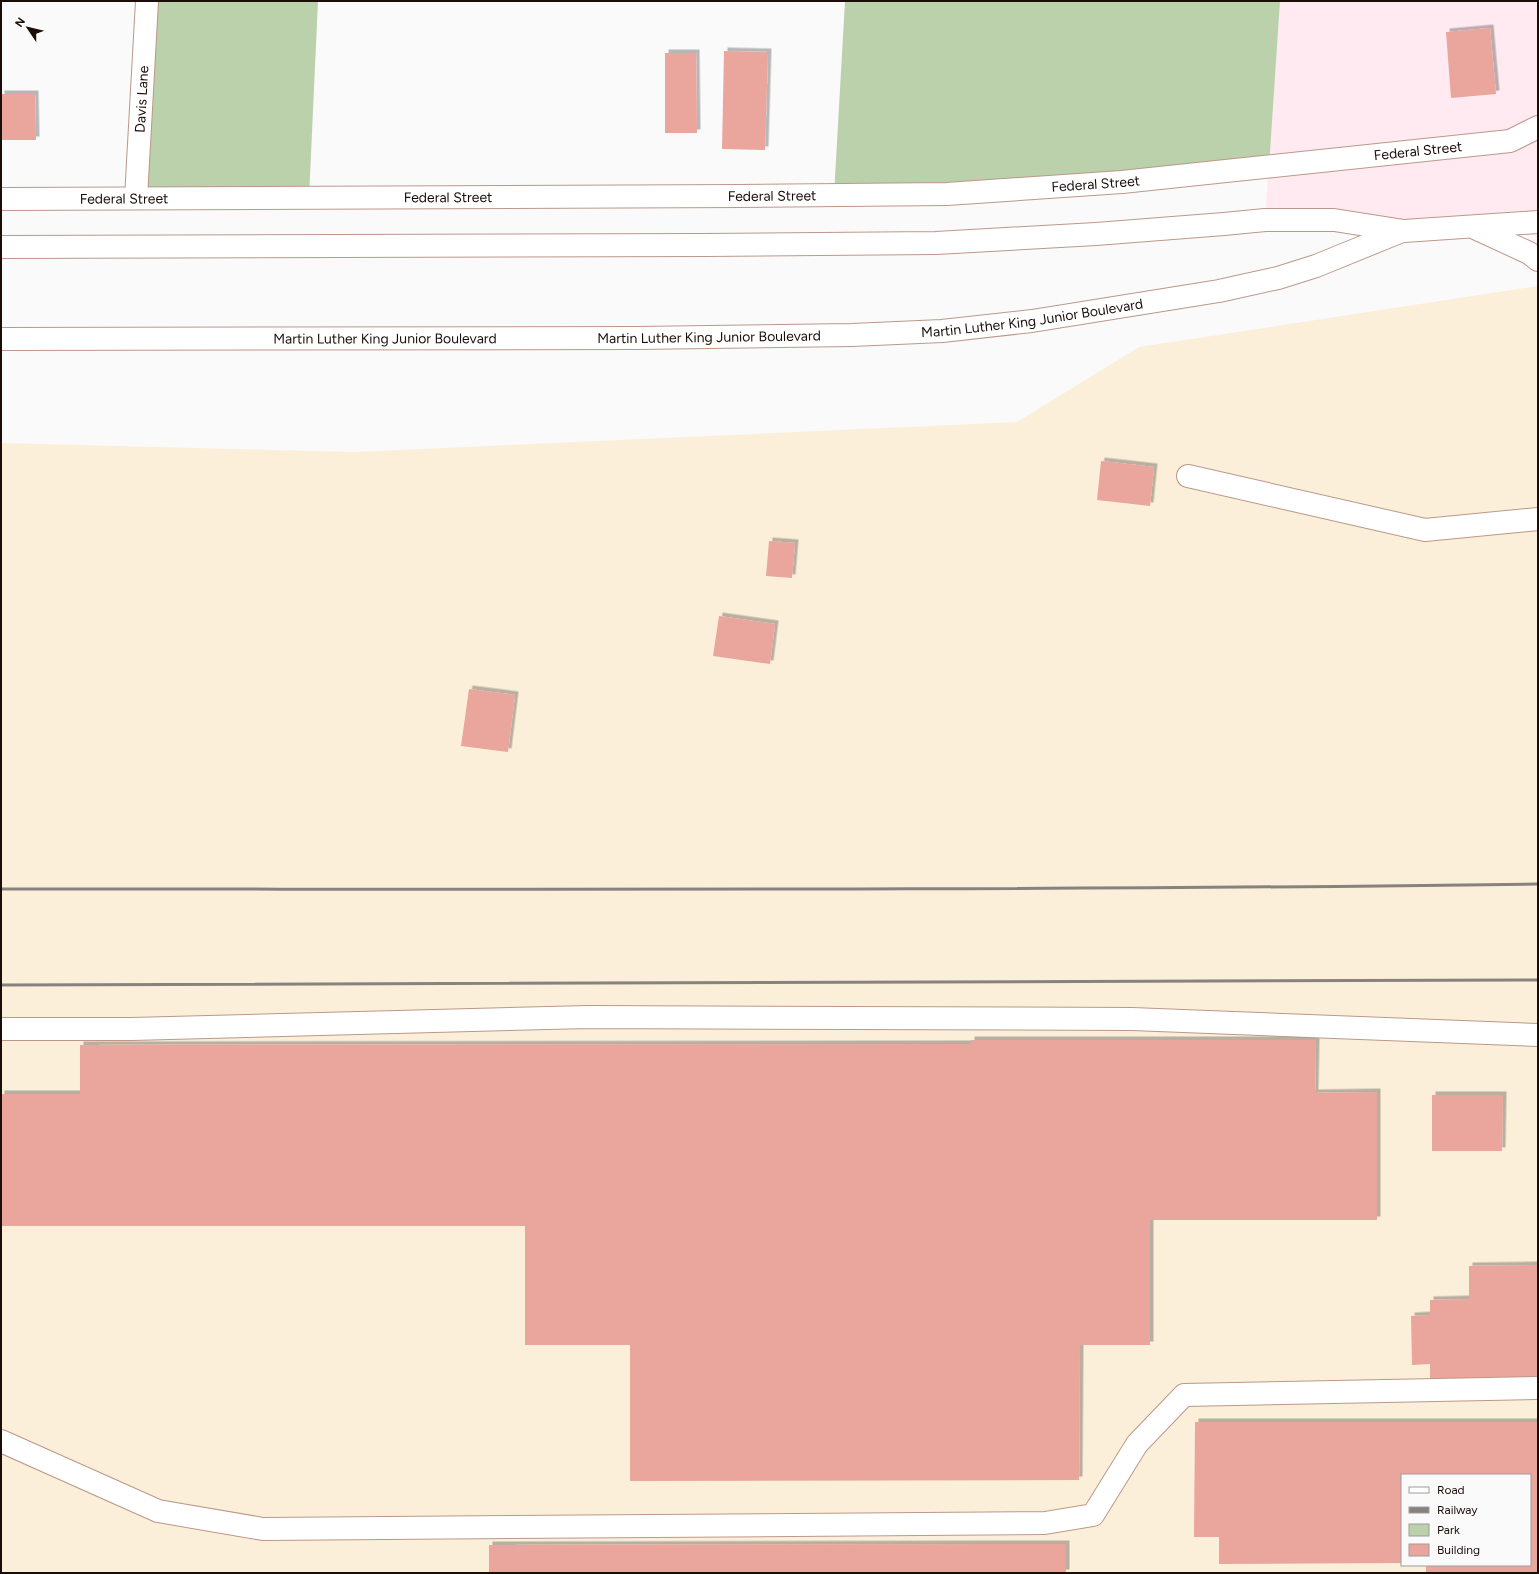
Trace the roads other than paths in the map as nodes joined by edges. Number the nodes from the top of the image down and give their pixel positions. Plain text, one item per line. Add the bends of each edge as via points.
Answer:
1 (147, 1) edge
2 (1538, 127) edge
3 (136, 198) junction
4 (1, 199) edge
5 (1538, 222) edge
6 (1472, 227) junction
7 (1404, 230) junction
8 (1, 247) edge
9 (1538, 260) edge
10 (1, 339) edge
11 (1188, 476) dead end
12 (1538, 519) edge
13 (1, 1029) edge
14 (1538, 1035) edge
15 (1538, 1388) edge
16 (1, 1441) edge

1 - 3 main road, Davis Lane
2 - 3 main road, Federal Street via 1510,140 1122,182 947,194
3 - 4 main road, Federal Street
5 - 6 main road, Martin Luther King Junior Boulevard
6 - 7 main road, Martin Luther King Junior Boulevard
6 - 9 main road via 1529,253
7 - 8 main road, Martin Luther King Junior Boulevard via 1334,220 1265,220 1096,234 936,243
7 - 10 main road, Martin Luther King Junior Boulevard via 1316,266 1219,292 1032,321 942,330 852,335 637,338
11 - 12 main road via 1425,530
13 - 14 main road via 588,1017 1132,1019
15 - 16 main road via 1184,1395 1136,1444 1093,1515 1045,1523 263,1529 158,1511

